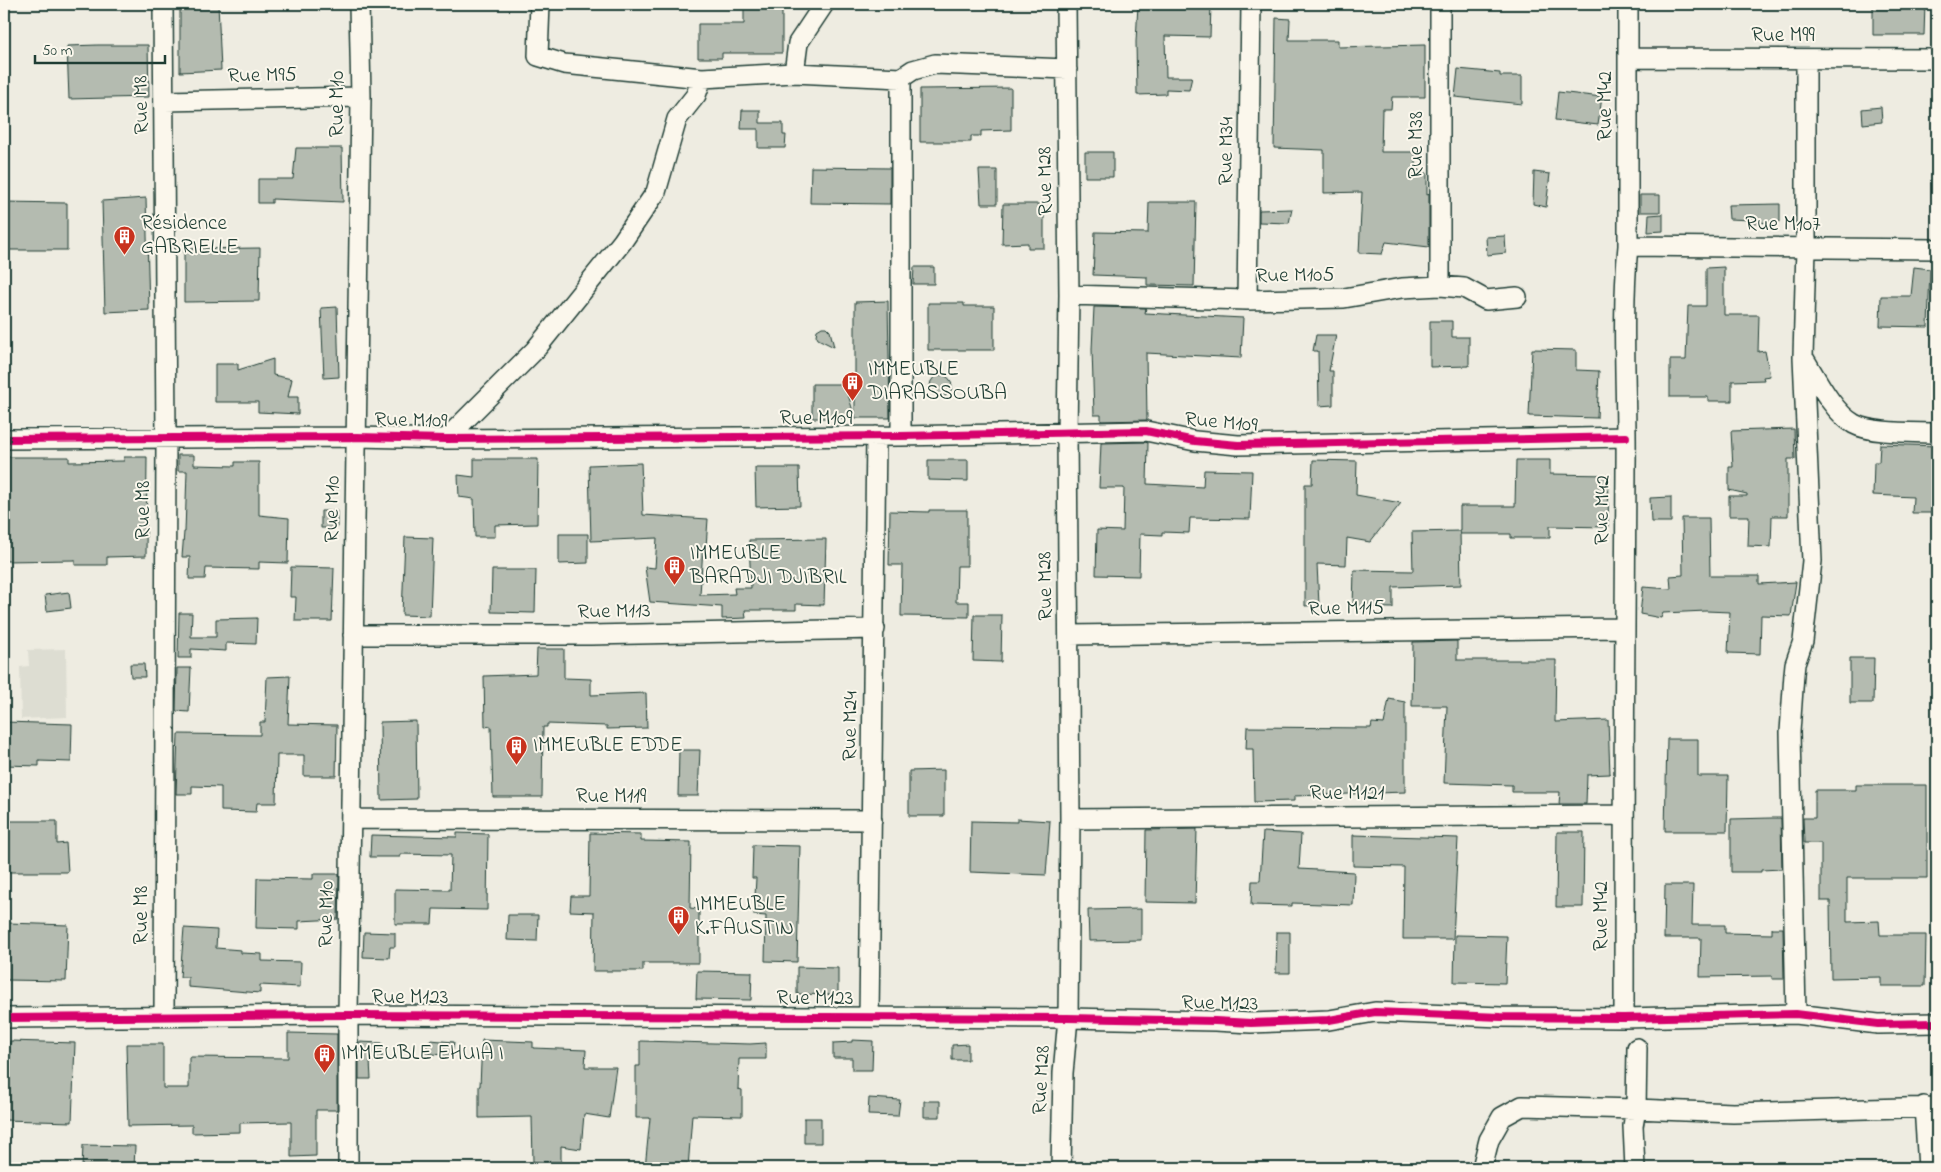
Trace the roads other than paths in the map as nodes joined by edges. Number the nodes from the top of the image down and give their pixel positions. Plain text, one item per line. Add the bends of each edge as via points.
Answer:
1 (163, 4) edge
2 (359, 4) edge
3 (540, 4) edge
4 (824, 4) edge
5 (1066, 4) edge
6 (1251, 4) edge
7 (1440, 4) edge
8 (1628, 4) edge
9 (1629, 58) junction
10 (1806, 59) junction
11 (1937, 59) edge
12 (1067, 69) junction
13 (794, 74) junction
14 (702, 78) junction
15 (901, 78) junction
16 (361, 97) junction
17 (165, 101) junction
18 (1628, 246) junction
19 (1806, 248) junction
20 (1937, 249) edge
21 (1440, 286) junction
22 (1069, 295) junction
23 (1516, 297) dead end
24 (1247, 300) junction
25 (1803, 357) junction
26 (1937, 433) edge
27 (1067, 434) junction
28 (876, 436) junction
29 (901, 436) junction
30 (357, 437) junction
31 (1626, 437) junction
32 (166, 438) junction
33 (446, 439) junction
34 (4, 440) edge
35 (1624, 628) junction
36 (875, 629) junction
37 (353, 635) junction
38 (1069, 635) junction
39 (1624, 815) junction
40 (351, 818) junction
41 (1070, 819) junction
42 (872, 820) junction
43 (1796, 1014) junction
44 (348, 1015) junction
45 (164, 1016) junction
46 (869, 1017) junction
47 (4, 1018) edge
48 (1068, 1018) junction
49 (1624, 1018) junction
50 (1937, 1023) edge
51 (1637, 1048) dead end
52 (1931, 1106) edge
53 (1636, 1109) junction
54 (348, 1168) edge
55 (1061, 1168) edge
56 (1482, 1168) edge
57 (1635, 1168) edge
58 (1928, 1168) edge

1 - 17 street, Rue M8
2 - 16 street, Rue M10
3 - 14 street via 538,56 564,64
4 - 13 street via 798,43
5 - 12 street, Rue M28
6 - 24 street, Rue M34
7 - 21 street, Rue M38
8 - 9 street, Rue M42
9 - 10 street, Rue M99
9 - 18 street, Rue M42
10 - 11 street, Rue M99
10 - 19 street
12 - 15 street via 935,64 913,70
12 - 22 street, Rue M28
13 - 14 street
13 - 15 street
14 - 33 street via 696,95 677,119 656,192 622,242 535,350
15 - 29 street
16 - 17 street, Rue M95
16 - 30 street, Rue M10
17 - 32 street, Rue M8
18 - 19 street, Rue M107
18 - 31 street, Rue M42 via 1625,275
19 - 20 street, Rue M107
19 - 25 street
21 - 23 street, Rue M105 via 1464,288 1486,300
21 - 24 street, Rue M105 via 1402,288 1344,298
22 - 24 street, Rue M105
22 - 27 street, Rue M28
25 - 26 street via 1829,400 1853,423 1868,429
25 - 43 street via 1812,561 1803,641 1795,664 1790,732
27 - 29 street, Rue M109
27 - 31 street, Rue M109 via 1146,431 1195,441 1238,445
27 - 38 street, Rue M28
28 - 29 street, Rue M109
28 - 33 street, Rue M109
28 - 36 street, Rue M24
30 - 32 street, Rue M109
30 - 33 street, Rue M109
30 - 37 street, Rue M10
31 - 35 street, Rue M42
32 - 34 street, Rue M109
32 - 45 street, Rue M8
35 - 38 street, Rue M115
35 - 39 street, Rue M42
36 - 37 street, Rue M113 via 581,635
36 - 42 street, Rue M24
37 - 40 street, Rue M10
38 - 41 street, Rue M28
39 - 41 street, Rue M121
39 - 49 street, Rue M42
40 - 42 street, Rue M119
40 - 44 street, Rue M10
41 - 48 street, Rue M28
42 - 46 street, Rue M24
43 - 49 street, Rue M123
43 - 50 street, Rue M123 via 1878,1024
44 - 45 street, Rue M123
44 - 46 street, Rue M123
44 - 54 street, Rue M10
45 - 47 street, Rue M123
46 - 48 street, Rue M123
48 - 49 street, Rue M123 via 1251,1024 1329,1020 1374,1012
48 - 55 street, Rue M28
51 - 53 street
52 - 53 street via 1733,1113
52 - 58 street
53 - 56 street via 1522,1106 1502,1117 1489,1140
53 - 57 street via 1633,1126

